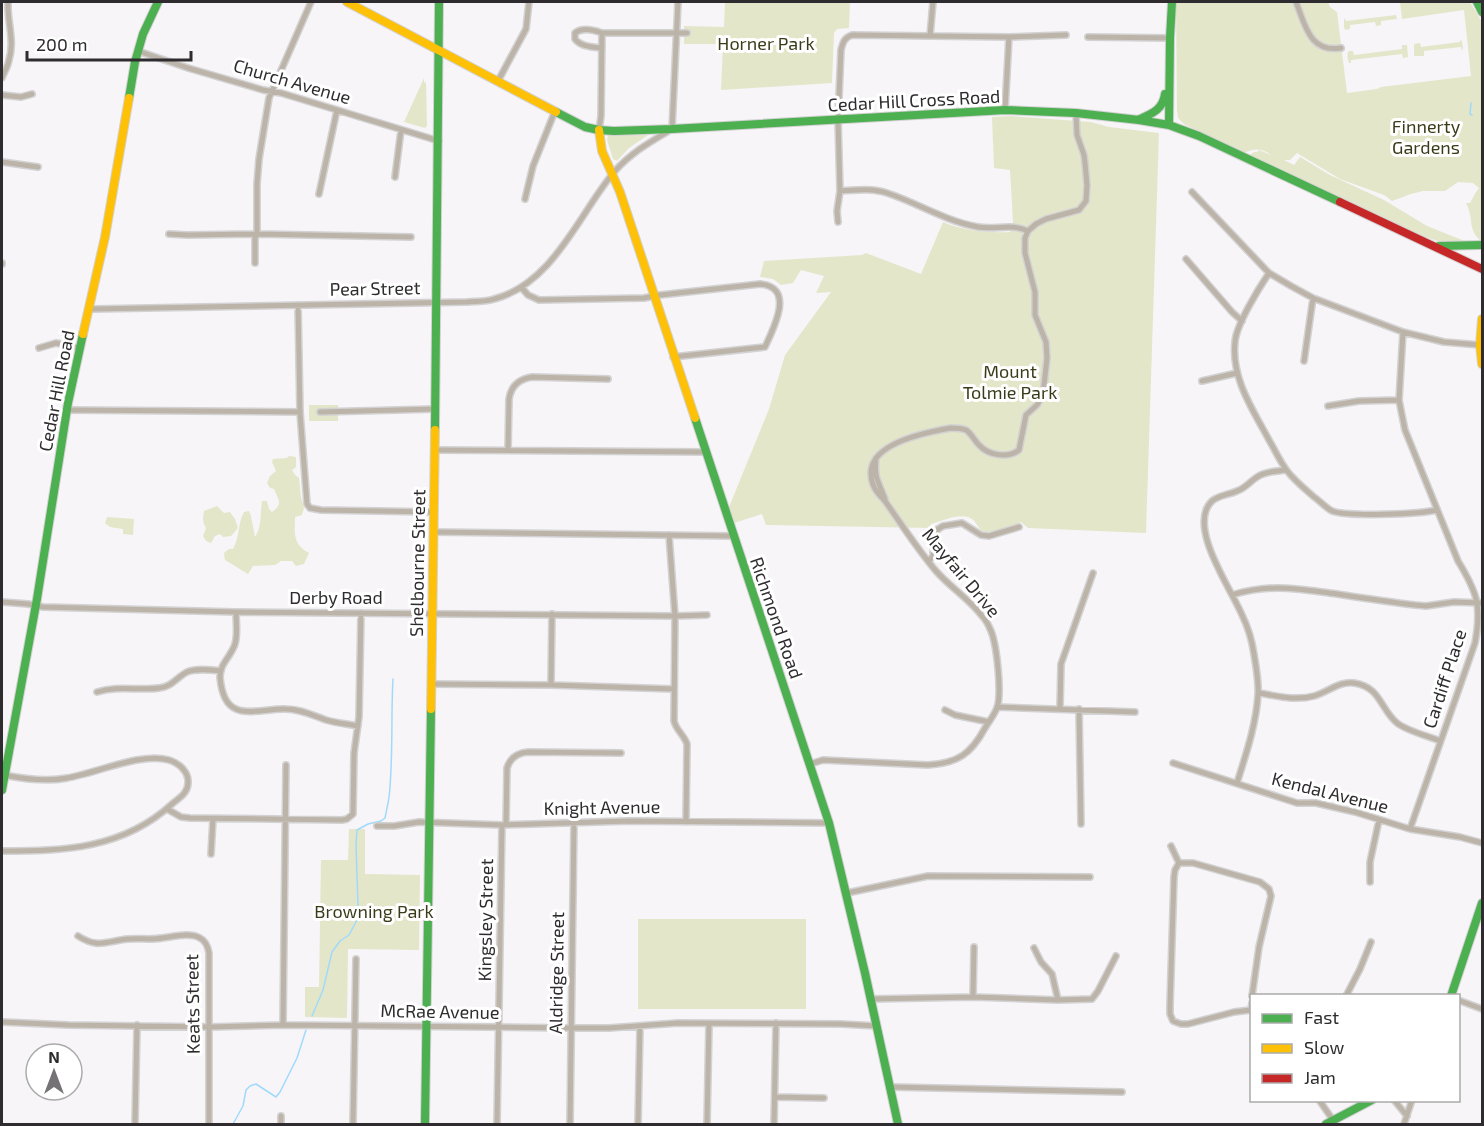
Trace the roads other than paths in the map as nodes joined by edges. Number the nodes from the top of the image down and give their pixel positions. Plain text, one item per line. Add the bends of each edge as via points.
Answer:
1 (9, 2) edge
2 (158, 2) edge
3 (311, 2) edge
4 (347, 2) edge
5 (439, 2) edge
6 (529, 2) edge
7 (678, 2) edge
8 (933, 2) edge
9 (1172, 2) edge
10 (1296, 2) edge
11 (1477, 2) edge
12 (1482, 12) edge
13 (602, 33) junction
14 (676, 33) junction
15 (687, 33) dead end
16 (1066, 35) dead end
17 (930, 36) junction
18 (1009, 37) junction
19 (1088, 37) dead end
20 (1170, 38) junction
21 (602, 48) junction
22 (1341, 48) dead end
23 (438, 49) junction
24 (138, 51) junction
25 (2, 78) edge
26 (498, 81) junction
27 (1170, 85) junction
28 (271, 92) junction
29 (32, 94) dead end
30 (2, 95) edge
31 (337, 110) junction
32 (1005, 110) junction
33 (555, 111) junction
34 (1076, 114) junction
35 (838, 120) junction
36 (1139, 120) junction
37 (1169, 125) junction
38 (672, 129) junction
39 (401, 130) junction
40 (599, 130) junction
41 (439, 141) junction
42 (2, 162) edge
43 (38, 167) dead end
44 (612, 175) junction
45 (395, 177) dead end
46 (840, 191) junction
47 (1192, 192) dead end
48 (319, 194) dead end
49 (525, 199) dead end
50 (838, 222) dead end
51 (1028, 231) junction
52 (169, 234) dead end
53 (257, 234) junction
54 (411, 237) dead end
55 (1482, 245) edge
56 (1435, 246) junction
57 (1186, 259) dead end
58 (255, 263) dead end
59 (1479, 267) edge
60 (1269, 273) junction
61 (1482, 277) edge
62 (521, 287) junction
63 (654, 297) junction
64 (1313, 298) junction
65 (436, 303) junction
66 (298, 305) junction
67 (89, 308) junction
68 (1482, 319) edge
69 (1242, 321) junction
70 (1403, 332) junction
71 (1480, 345) junction
72 (39, 348) dead end
73 (80, 348) junction
74 (674, 357) junction
75 (1304, 361) dead end
76 (1482, 364) edge
77 (1237, 373) junction
78 (608, 379) dead end
79 (1202, 381) dead end
80 (1399, 400) junction
81 (1328, 406) dead end
82 (435, 409) junction
83 (66, 410) junction
84 (300, 412) junction
85 (320, 412) dead end
86 (434, 450) junction
87 (508, 450) junction
88 (705, 452) junction
89 (1286, 470) junction
90 (1437, 510) junction
91 (433, 512) junction
92 (1019, 527) dead end
93 (433, 532) junction
94 (669, 535) junction
95 (733, 536) junction
96 (929, 561) junction
97 (1093, 573) dead end
98 (1232, 595) junction
99 (2, 602) edge
100 (1480, 603) edge
101 (36, 606) junction
102 (236, 612) junction
103 (361, 613) junction
104 (432, 613) junction
105 (552, 614) junction
106 (707, 615) dead end
107 (675, 616) junction
108 (220, 671) junction
109 (431, 684) junction
110 (551, 685) junction
111 (674, 689) junction
112 (97, 692) dead end
113 (1259, 693) junction
114 (997, 707) junction
115 (1060, 708) junction
116 (945, 710) dead end
117 (1079, 710) junction
118 (1135, 712) dead end
119 (989, 722) junction
120 (358, 726) junction
121 (1440, 741) junction
122 (621, 753) dead end
123 (1173, 763) dead end
124 (810, 764) junction
125 (286, 765) dead end
126 (4, 775) junction
127 (1237, 783) junction
128 (2, 790) edge
129 (167, 809) junction
130 (213, 819) junction
131 (285, 820) junction
132 (1379, 820) junction
133 (429, 822) junction
134 (574, 822) junction
135 (686, 822) junction
136 (829, 823) junction
137 (1081, 824) dead end
138 (504, 825) junction
139 (377, 826) dead end
140 (1410, 830) junction
141 (1482, 843) edge
142 (1171, 846) dead end
143 (2, 851) edge
144 (211, 854) dead end
145 (1179, 863) junction
146 (1090, 877) dead end
147 (1370, 882) dead end
148 (846, 893) junction
149 (1482, 903) edge
150 (78, 936) dead end
151 (1371, 942) dead end
152 (974, 947) dead end
153 (1034, 948) dead end
154 (1116, 956) dead end
155 (356, 958) dead end
156 (1252, 994) edge
157 (1347, 994) edge
158 (1451, 994) edge
159 (973, 997) junction
160 (871, 999) junction
161 (1058, 1000) junction
162 (1460, 1001) edge
163 (1482, 1009) edge
164 (1250, 1011) edge
165 (2, 1022) edge
166 (776, 1023) junction
167 (709, 1024) junction
168 (137, 1025) junction
169 (283, 1025) junction
170 (355, 1026) junction
171 (640, 1026) junction
172 (877, 1026) junction
173 (210, 1027) junction
174 (426, 1027) junction
175 (499, 1028) junction
176 (571, 1028) junction
177 (890, 1087) junction
178 (1122, 1092) dead end
179 (775, 1097) junction
180 (824, 1098) dead end
181 (1320, 1102) edge
182 (1370, 1102) edge
183 (1395, 1102) edge
184 (1412, 1102) edge
185 (281, 1116) dead end
186 (1407, 1116) junction
187 (1334, 1120) junction
188 (135, 1125) edge
189 (209, 1125) edge
190 (281, 1125) edge
191 (353, 1125) edge
192 (425, 1125) edge
193 (497, 1125) edge
194 (570, 1125) edge
195 (638, 1125) edge
196 (707, 1125) edge
197 (774, 1125) edge
198 (898, 1125) edge
199 (1326, 1125) edge
200 (1404, 1125) edge

1 - 25 street via 11,51
2 - 24 main road, Cedar Hill Road
3 - 28 street
4 - 23 main road, Cedar Hill Cross Road
5 - 23 main road, Shelbourne Street
6 - 26 street via 526,29
7 - 14 street
8 - 17 street
9 - 20 main road
10 - 22 street via 1313,40 1328,49
11 - 12 main road
13 - 14 street
13 - 21 street
13 - 21 street via 580,30 574,36 578,43
14 - 15 street
14 - 38 street
16 - 18 street
17 - 18 street
17 - 35 street via 847,37 841,50
18 - 32 street
19 - 20 street
20 - 27 main road
21 - 40 street
23 - 26 main road, Cedar Hill Cross Road
23 - 41 main road, Shelbourne Street
24 - 28 street, Church Avenue
24 - 67 main road, Cedar Hill Road
26 - 33 main road, Cedar Hill Cross Road
27 - 36 main road via 1163,106
27 - 37 main road
28 - 31 street, Church Avenue
28 - 53 street via 259,159
29 - 30 street
31 - 39 street, Church Avenue
31 - 48 street
32 - 34 main road, Cedar Hill Cross Road
32 - 35 main road, Cedar Hill Cross Road
33 - 40 main road, Cedar Hill Cross Road
33 - 49 street via 533,166
34 - 36 main road, Cedar Hill Cross Road
34 - 51 street via 1086,171 1086,201 1079,210 1046,219
35 - 38 main road, Cedar Hill Cross Road
35 - 46 street
36 - 37 main road, Cedar Hill Cross Road
37 - 56 main road, Cedar Hill Cross Road
38 - 40 main road, Cedar Hill Cross Road
38 - 44 street, Pear Street via 637,150
39 - 41 street, Church Avenue
39 - 45 street
40 - 44 main road, Richmond Road
41 - 65 main road, Shelbourne Street
42 - 43 street
44 - 62 street, Pear Street via 560,250
44 - 63 main road, Richmond Road
46 - 50 street
46 - 51 street via 885,192 966,224 1020,227
47 - 60 street
51 - 96 street, Mayfair Drive via 1025,253 1047,358 1043,395 1026,415 1019,450 1009,455 991,452 966,430 951,428 894,444 872,462 871,480 877,493
52 - 53 street
53 - 54 street
53 - 58 street
55 - 56 main road
56 - 59 main road, Cedar Hill Cross Road
57 - 69 street
59 - 61 main road
60 - 64 street
60 - 69 street
62 - 63 street via 539,300
62 - 65 street, Pear Street via 492,300
63 - 74 main road, Richmond Road
63 - 74 street via 760,284 771,287 780,299 765,347
64 - 70 street
64 - 75 street
65 - 66 street, Pear Street
65 - 82 main road, Shelbourne Street
66 - 67 street, Pear Street
66 - 84 street
67 - 73 main road, Cedar Hill Road
68 - 71 main road
69 - 77 street via 1235,339
70 - 71 street via 1444,342
70 - 80 street, Cardiff Place
71 - 76 main road
72 - 73 street via 56,344
73 - 83 main road, Cedar Hill Road
74 - 88 main road, Richmond Road
77 - 79 street
77 - 89 street
78 - 87 street via 532,377 518,381 509,395
80 - 81 street
80 - 90 street, Cardiff Place via 1408,442
82 - 85 street
82 - 86 main road, Shelbourne Street
83 - 84 street
83 - 101 main road, Cedar Hill Road
84 - 91 street via 306,498 310,507
86 - 87 street
86 - 91 main road, Shelbourne Street
87 - 88 street
88 - 95 main road, Richmond Road
89 - 90 street via 1331,510 1348,514
89 - 98 street via 1263,474 1242,489 1216,498 1207,507 1204,519 1209,545
90 - 100 street, Cardiff Place
91 - 93 main road, Shelbourne Street
92 - 96 street via 989,536 962,523 944,526 934,536
93 - 94 street
93 - 104 main road, Shelbourne Street
94 - 95 street
94 - 107 street
95 - 124 main road, Richmond Road
96 - 114 street, Mayfair Drive via 977,610 992,632
97 - 115 street via 1061,664
98 - 100 street via 1274,587 1426,606
98 - 113 street via 1250,635
99 - 101 street, Derby Road
100 - 121 street, Cardiff Place via 1475,643
101 - 102 street, Derby Road
101 - 126 main road, Cedar Hill Road
102 - 103 street, Derby Road
102 - 108 street via 236,642
103 - 104 street, Derby Road
103 - 120 street
104 - 105 street, Derby Road
104 - 109 main road, Shelbourne Street
105 - 107 street, Derby Road
105 - 110 street
106 - 107 street, Derby Road
107 - 111 street
108 - 112 street via 192,670 160,688
108 - 120 street via 224,696 236,709 297,710
109 - 110 street
109 - 133 main road, Shelbourne Street
110 - 111 street
111 - 135 street via 674,724 687,744
113 - 121 street via 1306,698 1352,683 1372,690 1402,726
113 - 127 street
114 - 115 street
114 - 119 street, Mayfair Drive
115 - 117 street
116 - 119 street
117 - 118 street
117 - 137 street
119 - 124 street, Mayfair Drive via 963,756 942,764 823,760
120 - 131 street via 351,817
121 - 140 street, Cardiff Place
122 - 138 street, Kingsley Street via 516,755 507,768
123 - 127 street, Kendal Avenue
124 - 136 main road, Richmond Road
125 - 131 street
126 - 128 main road, Cedar Hill Road
126 - 129 street via 66,778 141,759 169,760 183,769 188,781 184,794
127 - 132 street, Kendal Avenue via 1297,803 1316,803
129 - 130 street via 186,818
129 - 143 street via 112,840 55,850
130 - 131 street
130 - 144 street
131 - 169 street
132 - 140 street, Kendal Avenue
132 - 147 street
133 - 138 street, Knight Avenue
133 - 139 street, Knight Avenue
133 - 174 main road, Shelbourne Street
134 - 135 street, Knight Avenue
134 - 138 street, Knight Avenue
134 - 176 street, Aldridge Street
135 - 136 street, Knight Avenue
136 - 148 main road, Richmond Road
138 - 175 street, Kingsley Street
140 - 141 street, Kendal Avenue
142 - 145 street
145 - 156 street via 1193,863 1260,882 1269,889
145 - 164 street via 1174,877 1170,1005 1173,1021 1188,1024
146 - 148 street via 928,876
148 - 160 main road, Richmond Road
149 - 158 main road
150 - 173 street, Keats Street via 98,944 184,935 200,938 209,950
151 - 157 street
152 - 159 street
153 - 161 street via 1052,974
154 - 161 street via 1092,999
155 - 170 street
159 - 160 street
159 - 161 street
160 - 172 main road, Richmond Road
162 - 163 street
165 - 168 street, McRae Avenue
166 - 167 street, McRae Avenue
166 - 172 street, McRae Avenue
166 - 179 street
167 - 171 street, McRae Avenue
167 - 196 street
168 - 173 street, McRae Avenue
168 - 188 street
169 - 170 street, McRae Avenue
169 - 173 street, McRae Avenue
170 - 174 street, McRae Avenue
170 - 191 street
171 - 176 street, McRae Avenue
171 - 195 street
172 - 177 main road, Richmond Road
173 - 189 street, Keats Street
174 - 175 street, McRae Avenue
174 - 192 main road, Shelbourne Street
175 - 176 street, McRae Avenue
175 - 193 street, Kingsley Street
176 - 194 street, Aldridge Street
177 - 178 street
177 - 198 main road, Richmond Road
179 - 180 street
179 - 197 street
181 - 187 street
182 - 187 main road
183 - 186 street
184 - 186 street
185 - 190 street
186 - 200 street
187 - 199 main road

